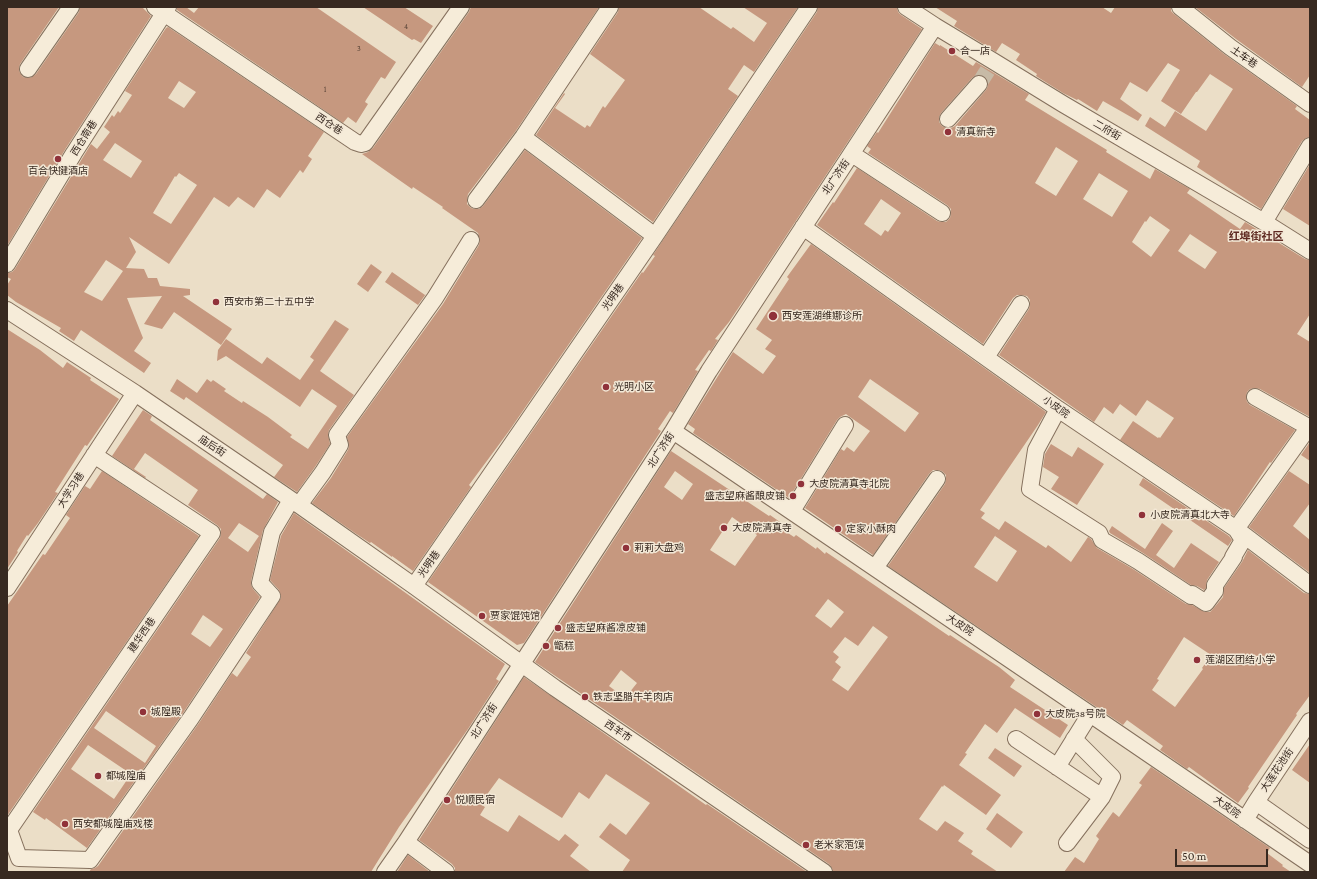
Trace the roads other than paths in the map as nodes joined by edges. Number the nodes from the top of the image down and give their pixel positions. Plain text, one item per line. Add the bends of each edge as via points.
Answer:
1 (71, 7) edge
2 (461, 7) edge
3 (610, 7) edge
4 (809, 7) edge
5 (906, 7) edge
6 (1180, 7) edge
7 (162, 9) edge
8 (935, 26) junction
9 (28, 70) dead end
10 (979, 84) tunnel mouth
11 (1310, 104) edge
12 (948, 119) dead end
13 (523, 137) junction
14 (1310, 146) edge
15 (852, 154) junction
16 (476, 200) dead end
17 (942, 213) dead end
18 (1264, 222) junction
19 (803, 227) junction
20 (654, 236) junction
21 (471, 240) dead end
22 (1310, 251) edge
23 (7, 264) edge
24 (1021, 304) dead end
25 (7, 310) edge
26 (986, 357) junction
27 (135, 393) junction
28 (1255, 397) dead end
29 (1058, 409) junction
30 (845, 424) dead end
31 (1309, 428) edge
32 (673, 431) junction
33 (94, 455) junction
34 (937, 479) dead end
35 (295, 503) junction
36 (792, 511) junction
37 (1236, 529) junction
38 (875, 568) junction
39 (1310, 585) edge
40 (414, 586) junction
41 (7, 588) edge
42 (522, 663) junction
43 (1090, 714) junction
44 (1310, 721) edge
45 (1016, 739) dead end
46 (1074, 739) junction
47 (1057, 767) junction
48 (1102, 798) junction
49 (1256, 802) junction
50 (1245, 820) junction
51 (1310, 840) edge
52 (406, 842) junction
53 (1067, 843) dead end
54 (1310, 864) edge
55 (386, 872) edge
56 (446, 872) edge
57 (824, 872) edge

1 - 9 street
2 - 7 street, 西仓巷 via 365,143 361,144
3 - 13 street
4 - 20 street, 光明巷
5 - 8 street, 二府街
6 - 11 street, 土车巷 via 1230,47
7 - 23 street, 西仓南巷
8 - 15 street, 北广济街
8 - 18 street, 二府街 via 991,64
10 - 12 street
13 - 16 street
13 - 20 street
14 - 18 street
15 - 17 street
15 - 19 street, 北广济街
18 - 22 street, 二府街
19 - 26 street, 小皮院
19 - 32 street, 北广济街
20 - 40 street, 光明巷
21 - 35 street via 434,298 337,435 340,445 323,472
24 - 26 street
25 - 27 street, 庙后街
26 - 29 street, 小皮院
27 - 33 street, 大学习巷
27 - 35 street, 庙后街
28 - 31 street
29 - 37 street, 小皮院
29 - 37 street via 1036,450 1030,489 1099,533 1102,540 1206,603 1243,540
30 - 36 street
31 - 37 street
32 - 36 street, 大皮院
32 - 42 street, 北广济街
33 - 35 street, 建华西巷 via 212,533 9,830 19,858 90,860 191,718 272,596 260,583 272,532
33 - 41 street, 大学习巷
34 - 38 street
35 - 40 street, 庙后街
36 - 38 street, 大皮院
37 - 39 street, 小皮院
38 - 43 street, 大皮院
40 - 42 street, 西羊市
42 - 52 street, 北广济街
42 - 57 street, 西羊市
43 - 46 street
43 - 50 street, 大皮院
44 - 49 street, 大莲花池街
45 - 47 street
46 - 47 street
46 - 48 street via 1112,776
47 - 48 street
48 - 53 street
49 - 50 street, 大莲花池街
49 - 51 street
50 - 54 street, 大皮院
52 - 55 street, 北广济街
52 - 56 street

